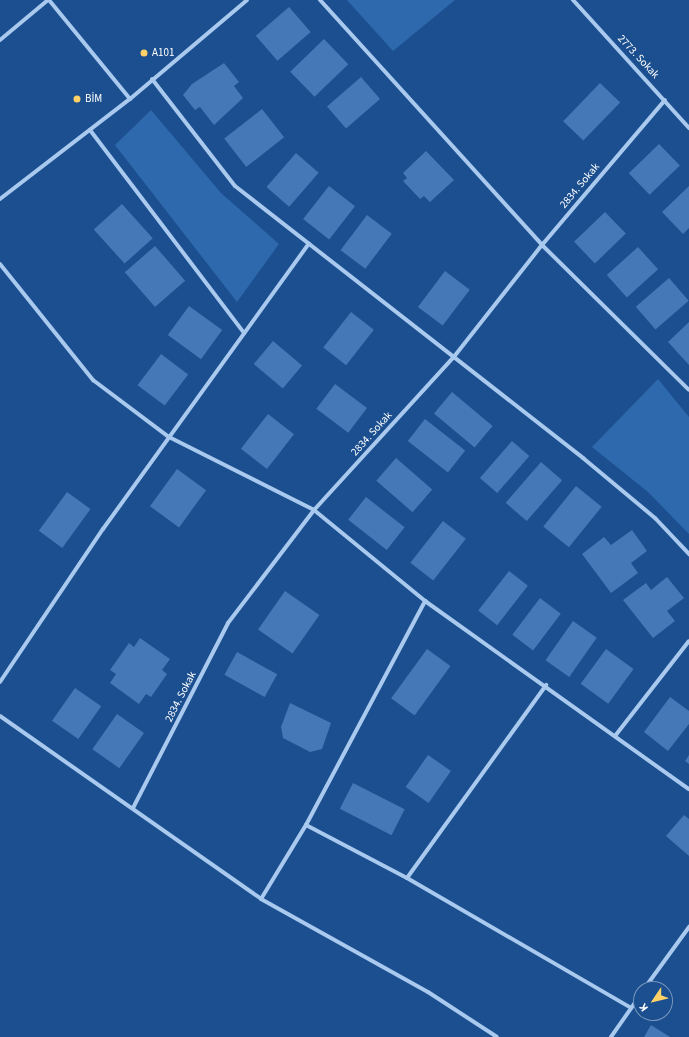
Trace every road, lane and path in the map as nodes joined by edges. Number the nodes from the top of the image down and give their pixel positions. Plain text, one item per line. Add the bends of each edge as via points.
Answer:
1 (49, 0) edge
2 (247, 0) edge
3 (320, 0) edge
4 (573, 0) edge
5 (0, 40) edge
6 (152, 79) junction
7 (130, 100) junction
8 (665, 100) junction
9 (689, 128) edge
10 (90, 130) junction
11 (0, 199) edge
12 (308, 243) junction
13 (542, 245) junction
14 (0, 264) edge
15 (244, 333) junction
16 (453, 358) junction
17 (689, 390) edge
18 (169, 437) junction
19 (314, 510) junction
20 (689, 554) edge
21 (425, 601) junction
22 (689, 641) edge
23 (0, 682) edge
24 (546, 685) junction
25 (0, 716) edge
26 (615, 736) junction
27 (689, 789) edge
28 (133, 808) junction
29 (306, 825) junction
30 (407, 878) junction
31 (261, 899) junction
32 (689, 927) edge
33 (650, 981) edge
34 (633, 1005) edge
35 (631, 1008) junction
36 (497, 1037) edge
37 (611, 1037) edge

1 - 5 street
1 - 7 street
2 - 6 street
3 - 13 street
4 - 8 street, 2773. Sokak
6 - 7 street
6 - 12 street via 236,186
7 - 10 street
8 - 9 street, 2773. Sokak
8 - 13 street, 2834. Sokak
10 - 11 street
10 - 15 street
12 - 15 street
12 - 16 street
13 - 16 street, 2834. Sokak
13 - 17 street
14 - 18 street via 93,380
15 - 18 street
16 - 19 street, 2834. Sokak
16 - 20 street via 583,458 654,518
18 - 19 street
18 - 23 street
19 - 21 street
19 - 28 street, 2834. Sokak via 228,623
21 - 24 street
21 - 29 street
22 - 26 street
24 - 26 street
24 - 30 street
25 - 28 street
26 - 27 street
28 - 31 street
29 - 30 street
29 - 31 street
30 - 35 street
31 - 36 street via 428,992
32 - 33 street
34 - 35 street
35 - 37 street

